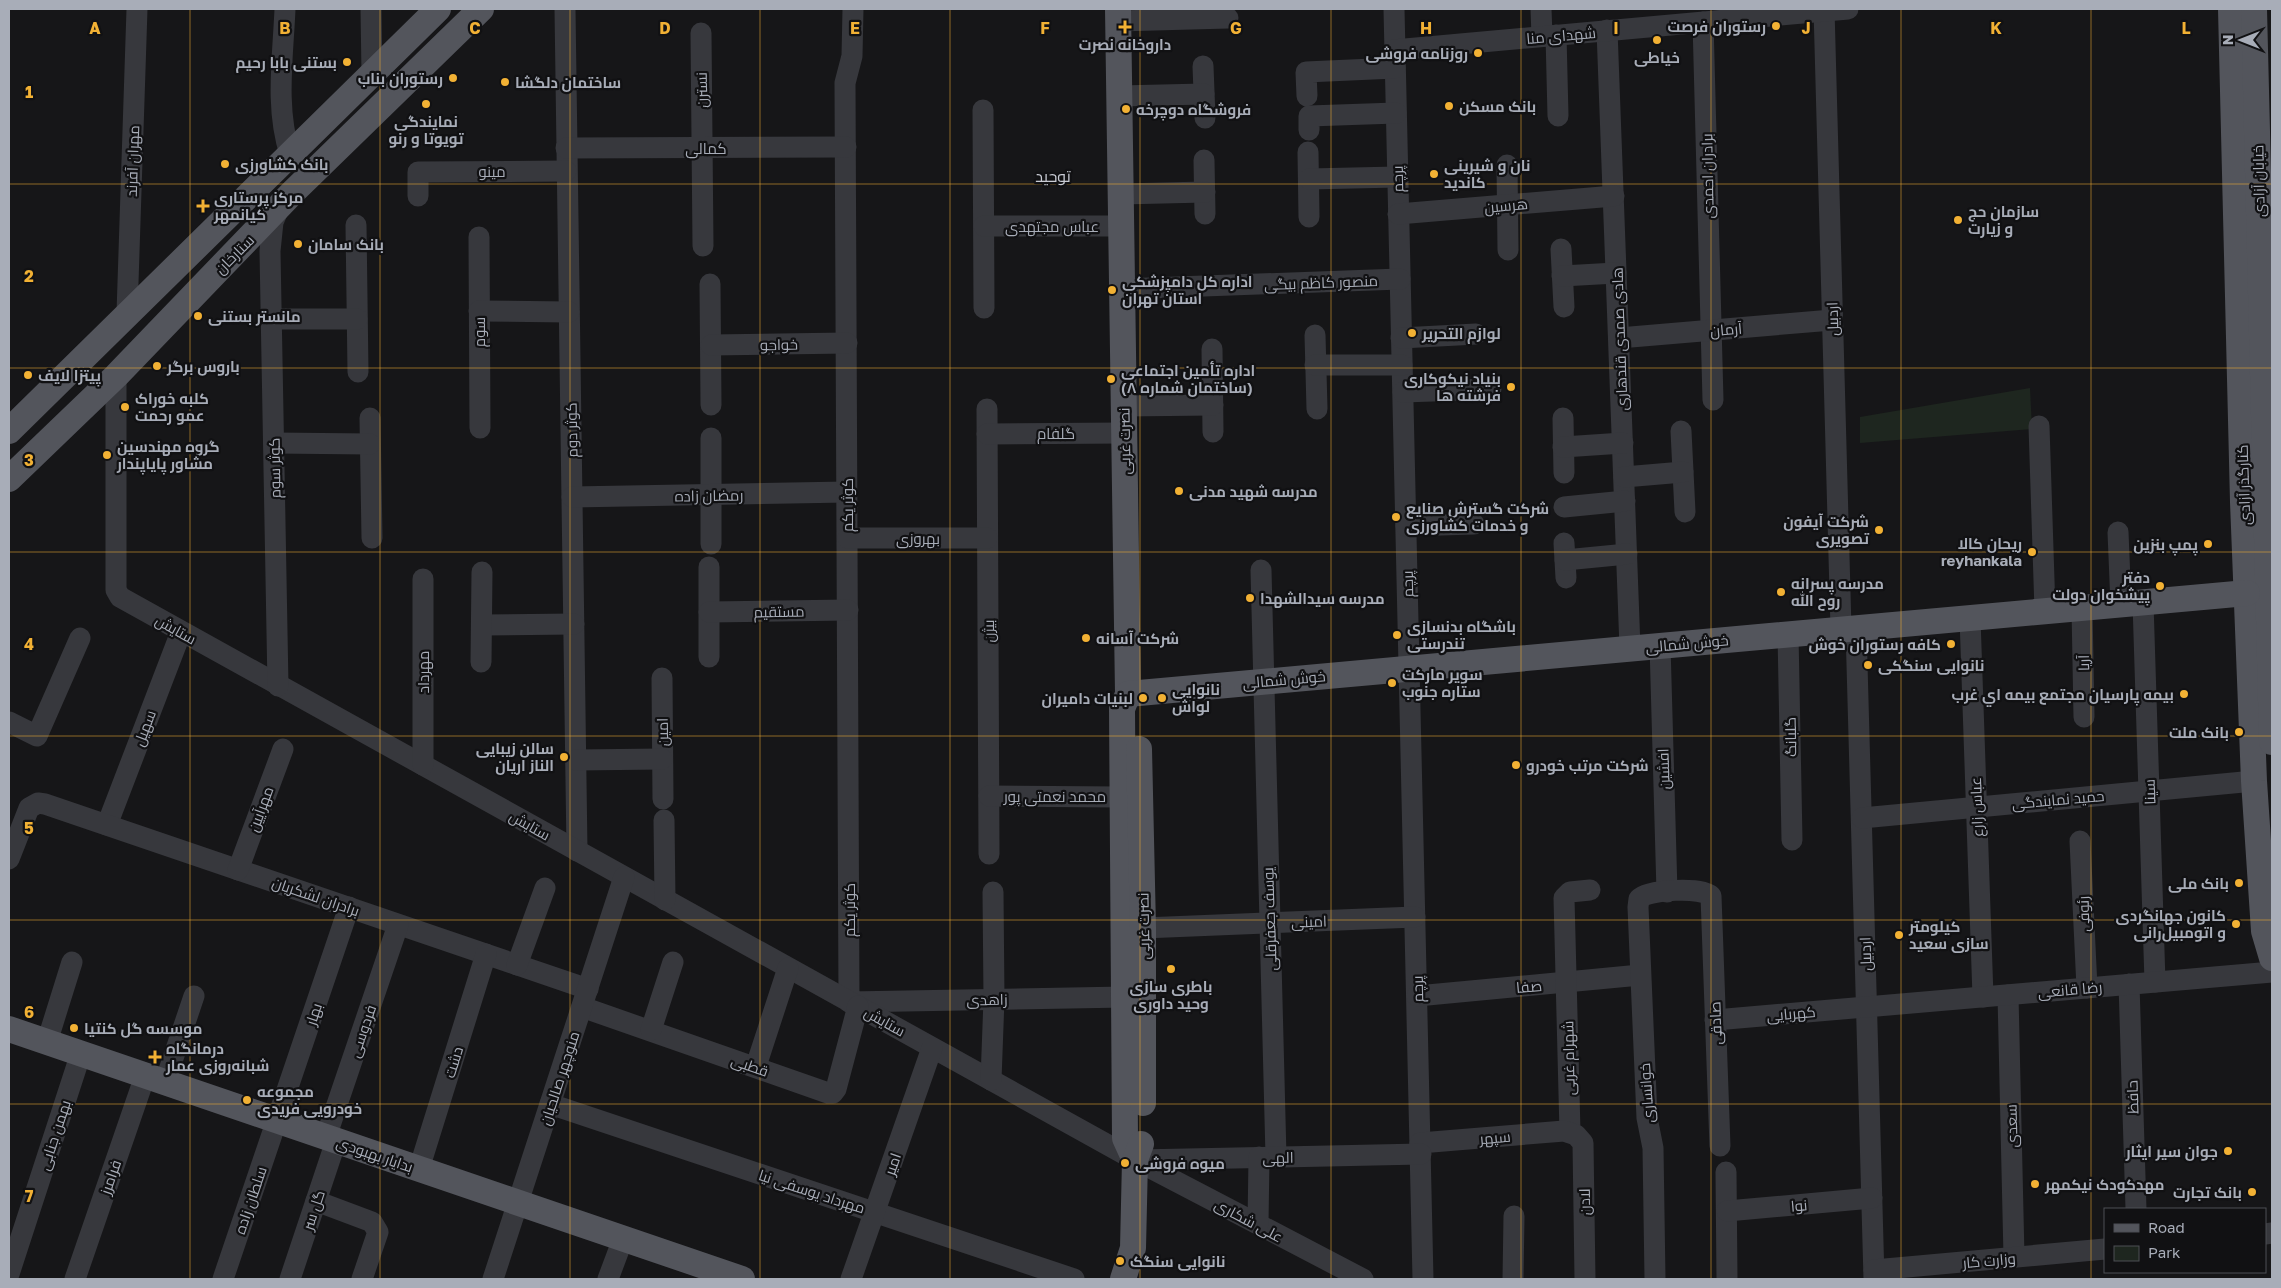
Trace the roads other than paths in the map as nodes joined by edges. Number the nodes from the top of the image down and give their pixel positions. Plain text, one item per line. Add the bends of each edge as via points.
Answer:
1 (137, 9) edge
2 (284, 9) edge
3 (371, 9) edge
4 (438, 9) edge
5 (481, 9) edge
6 (564, 9) edge
7 (838, 9) edge
8 (853, 9) edge
9 (1394, 9) edge
10 (1541, 9) edge
11 (1848, 9) edge
12 (2232, 9) edge
13 (2254, 9) edge
14 (1824, 10) edge
15 (1118, 15) edge
16 (1674, 17) edge
17 (1228, 20) edge
18 (1703, 22) junction
19 (1607, 30) junction
20 (701, 33) dead end
21 (1549, 36) junction
22 (1394, 59) junction
23 (1204, 66) dead end
24 (372, 74) junction
25 (845, 83) junction
26 (1204, 94) junction
27 (1119, 96) junction
28 (1307, 96) dead end
29 (983, 110) dead end
30 (1396, 113) junction
31 (1558, 116) dead end
32 (1205, 118) dead end
33 (1309, 130) dead end
34 (846, 147) junction
35 (566, 148) junction
36 (702, 148) junction
37 (1308, 152) dead end
38 (290, 154) junction
39 (1204, 160) dead end
40 (1507, 165) dead end
41 (566, 171) junction
42 (269, 175) junction
43 (1397, 177) junction
44 (1309, 179) junction
45 (1205, 192) junction
46 (1121, 194) junction
47 (418, 196) dead end
48 (1614, 196) junction
49 (285, 201) junction
50 (1507, 205) junction
51 (1205, 214) dead end
52 (1398, 214) junction
53 (226, 217) junction
54 (1309, 217) dead end
55 (356, 225) dead end
56 (984, 226) junction
57 (1121, 226) junction
58 (479, 237) dead end
59 (255, 244) junction
60 (704, 246) dead end
61 (1508, 250) dead end
62 (1561, 250) dead end
63 (1616, 273) junction
64 (1562, 276) junction
65 (1400, 279) junction
66 (710, 284) dead end
67 (1122, 289) junction
68 (1564, 307) dead end
69 (984, 308) dead end
70 (480, 311) junction
71 (569, 312) junction
72 (127, 313) junction
73 (272, 319) junction
74 (357, 319) junction
75 (1832, 320) junction
76 (1711, 330) junction
77 (1476, 334) dead end
78 (1315, 335) dead end
79 (1401, 338) junction
80 (1619, 338) junction
81 (847, 344) junction
82 (711, 345) junction
83 (1212, 349) dead end
84 (1315, 365) junction
85 (1402, 365) junction
86 (358, 372) dead end
87 (116, 376) junction
88 (1491, 387) dead end
89 (1403, 392) junction
90 (1713, 400) dead end
91 (711, 405) dead end
92 (1213, 405) junction
93 (1124, 406) junction
94 (987, 409) dead end
95 (1316, 409) dead end
96 (370, 418) dead end
97 (1563, 418) dead end
98 (2039, 426) dead end
99 (480, 428) dead end
100 (9, 431) edge
101 (1681, 431) dead end
102 (1213, 432) dead end
103 (1124, 433) junction
104 (987, 434) junction
105 (711, 438) dead end
106 (274, 443) junction
107 (1623, 443) junction
108 (370, 444) junction
109 (1563, 447) junction
110 (1683, 472) junction
111 (1564, 473) dead end
112 (1624, 477) junction
113 (9, 479) edge
114 (847, 492) junction
115 (711, 494) junction
116 (572, 497) junction
117 (1625, 501) junction
118 (1564, 507) dead end
119 (1685, 512) dead end
120 (1474, 524) dead end
121 (1406, 526) junction
122 (2118, 532) dead end
123 (372, 538) dead end
124 (848, 538) junction
125 (988, 538) junction
126 (711, 544) dead end
127 (1627, 554) junction
128 (1565, 560) dead end
129 (709, 567) dead end
130 (1261, 570) dead end
131 (482, 572) dead end
132 (423, 579) dead end
133 (2247, 593) junction
134 (2132, 604) junction
135 (2082, 608) junction
136 (848, 610) junction
137 (2045, 611) junction
138 (709, 612) junction
139 (1970, 618) junction
140 (574, 624) junction
141 (482, 625) junction
142 (1849, 629) junction
143 (182, 632) junction
144 (1788, 634) junction
145 (80, 638) dead end
146 (1660, 645) junction
147 (1630, 648) junction
148 (709, 657) dead end
149 (481, 662) dead end
150 (1409, 667) junction
151 (662, 678) dead end
152 (1263, 681) junction
153 (278, 686) junction
154 (1128, 694) junction
155 (2084, 717) dead end
156 (9, 722) edge
157 (2272, 742) edge
158 (283, 749) dead end
159 (662, 759) junction
160 (576, 760) junction
161 (423, 765) junction
162 (2254, 781) junction
163 (2149, 790) junction
164 (989, 796) junction
165 (1121, 796) junction
166 (1976, 807) junction
167 (1862, 818) junction
168 (106, 825) junction
169 (1792, 840) dead end
170 (2080, 841) dead end
171 (577, 851) junction
172 (989, 854) dead end
173 (9, 857) edge
174 (238, 870) junction
175 (624, 877) junction
176 (545, 888) dead end
177 (1590, 890) dead end
178 (993, 892) dead end
179 (1667, 892) junction
180 (665, 900) junction
181 (349, 907) junction
182 (1415, 917) junction
183 (1269, 923) junction
184 (398, 924) junction
185 (1143, 928) junction
186 (486, 954) junction
187 (2272, 958) edge
188 (72, 962) dead end
189 (673, 962) dead end
190 (517, 965) junction
191 (788, 968) junction
192 (2272, 972) edge
193 (1640, 975) junction
194 (2155, 982) junction
195 (1566, 983) junction
196 (2129, 984) junction
197 (2086, 988) junction
198 (2008, 995) junction
199 (194, 996) dead end
200 (1417, 996) junction
201 (1124, 997) junction
202 (1983, 997) junction
203 (585, 998) junction
204 (994, 999) junction
205 (853, 1004) junction
206 (1867, 1007) junction
207 (1715, 1020) junction
208 (9, 1029) edge
209 (651, 1030) junction
210 (47, 1042) junction
211 (932, 1048) junction
212 (81, 1054) junction
213 (756, 1066) junction
214 (155, 1079) junction
215 (991, 1080) junction
216 (550, 1104) junction
217 (278, 1121) junction
218 (1570, 1132) junction
219 (331, 1139) junction
220 (1720, 1146) dead end
221 (1421, 1148) junction
222 (1267, 1157) junction
223 (1135, 1160) junction
224 (419, 1169) junction
225 (1726, 1172) dead end
226 (1872, 1198) junction
227 (316, 1201) junction
228 (518, 1203) junction
229 (2136, 1208) edge
230 (874, 1212) junction
231 (1727, 1212) junction
232 (1514, 1216) dead end
233 (1258, 1224) junction
234 (623, 1239) junction
235 (2104, 1249) edge
236 (2014, 1258) junction
237 (9, 1274) edge
238 (1874, 1275) edge
239 (75, 1279) edge
240 (223, 1279) edge
241 (290, 1279) edge
242 (362, 1279) edge
243 (493, 1279) edge
244 (608, 1279) edge
245 (742, 1279) edge
246 (851, 1279) edge
247 (1074, 1279) edge
248 (1123, 1279) edge
249 (1363, 1279) edge
250 (1423, 1279) edge
251 (1513, 1279) edge
252 (1585, 1279) edge
253 (1655, 1279) edge
254 (1727, 1279) edge

1 - 72 street, مهران آفرند
2 - 38 street via 281,108
3 - 24 street
4 - 24 main road, ستارخان
5 - 49 main road, ستارخان
6 - 35 street, کوثر دوم
7 - 25 street via 838,57
8 - 25 street, کوثر یکم via 852,56
9 - 22 street, پرچم
10 - 21 street
11 - 14 street, شهدای منا
12 - 133 main road, کنارگذر آزادی
13 - 157 main road, خیابان آزادی
14 - 18 street, شهدای منا
14 - 75 street, اردبیل
15 - 17 street
15 - 27 main road, نصرت غربی
16 - 18 street, شهدای منا
16 - 19 street, شهدای منا
18 - 76 street, برادران احمدی
19 - 21 street, شهدای منا
19 - 48 street, هادی صمدی قندهاری
20 - 36 street, نسترن
21 - 22 street, شهدای منا
21 - 31 street
22 - 28 street, شهدای منا via 1306,72
22 - 30 street, پرچم
23 - 26 street
24 - 38 main road, ستارخان
25 - 34 street, کوثر یکم
26 - 27 street
26 - 32 street
27 - 46 main road, نصرت غربی
29 - 56 street
30 - 33 street via 1309,116
30 - 43 street, پرچم
34 - 36 street, کمالی
34 - 81 street, کوثر یکم
35 - 36 street, کمالی
35 - 41 street, کوثر دوم
36 - 60 street, نسترن
37 - 44 street
38 - 42 main road, ستارخان
39 - 45 street
40 - 50 street
41 - 47 street, مینو via 418,172
41 - 71 street, کوثر دوم
42 - 49 main road via 274,189 282,193
42 - 53 main road, ستارخان
43 - 44 street
43 - 52 street, پرچم
44 - 54 street
45 - 46 street
45 - 51 street
46 - 57 main road, نصرت غربی
48 - 50 street, هرسین
48 - 63 street, هادی صمدی قندهاری
49 - 59 main road, ستارخان
50 - 52 street, هرسین
50 - 61 street
52 - 65 street, پرچم
53 - 59 main road via 243,211 250,214 254,221
53 - 72 main road, ستارخان
55 - 74 street
56 - 57 street, عباس مجتهدی
56 - 69 street
57 - 67 main road, نصرت غربی
58 - 70 street, سوم
59 - 73 street, کوثر سوم
59 - 87 main road, ستارخان
62 - 64 street
63 - 64 street
63 - 80 street, هادی صمدی قندهاری
64 - 68 street
65 - 67 street, منصور کاظم بیگی
65 - 79 street, پرچم
66 - 82 street
67 - 93 main road, نصرت غربی
70 - 71 street
70 - 99 street, سوم
71 - 116 street, کوثر دوم
72 - 100 main road, ستارخان
73 - 74 street
73 - 106 street, کوثر سوم
74 - 86 street
75 - 76 street, آرمان
75 - 142 street, اردبیل
76 - 80 street, آرمان
76 - 90 street, برادران احمدی
77 - 79 street
78 - 84 street
79 - 85 street, پرچم
80 - 107 street, هادی صمدی قندهاری
81 - 82 street, خواجو
81 - 114 street, کوثر یکم
82 - 91 street
83 - 92 street
84 - 85 street
84 - 95 street
85 - 89 street, پرچم
87 - 113 main road, ستارخان
87 - 143 street, ستایش via 116,590 120,597
88 - 89 street
89 - 121 street, پرچم
92 - 93 street
92 - 102 street
93 - 103 main road, نصرت غربی
94 - 104 street, بیژن
96 - 108 street
97 - 109 street
98 - 137 street
101 - 110 street
103 - 104 street, گلفام
103 - 154 main road, نصرت غربی
104 - 125 street, بیژن
105 - 115 street
106 - 108 street
106 - 153 street, کوثر سوم
107 - 109 street
107 - 112 street, هادی صمدی قندهاری
108 - 123 street
109 - 111 street
110 - 112 street
110 - 119 street
112 - 117 street, هادی صمدی قندهاری
114 - 115 street, رمضان زاده
114 - 124 street, کوثر یکم
115 - 116 street, رمضان زاده
115 - 126 street
116 - 140 street, کوثر دوم
117 - 118 street
117 - 127 street, هادی صمدی قندهاری
120 - 121 street
121 - 150 street, پرچم
122 - 134 street, سینا
124 - 125 street, بهروزی
124 - 136 street, کوثر یکم
125 - 164 street, بیژن
127 - 128 street
127 - 147 street, هادی صمدی قندهاری
129 - 138 street
130 - 152 street, یوسف جعفرقلی
131 - 141 street
132 - 161 street, مهرداد
133 - 134 main road, خوش شمالی
133 - 162 main road, کنارگذر آزادی
134 - 135 main road, خوش شمالی
134 - 163 street, سینا
135 - 137 main road, خوش شمالی
135 - 155 street, آریا
136 - 138 street, مستقیم
136 - 205 street, کوثر یکم
137 - 139 main road, خوش شمالی
138 - 148 street
139 - 142 main road, خوش شمالی
139 - 166 street, عباس زارع
140 - 141 street
140 - 160 street, کوثر دوم
141 - 149 street
142 - 144 main road, خوش شمالی
142 - 167 street, اردبیل
143 - 153 street, ستایش
143 - 168 street, سهیل
144 - 146 main road, خوش شمالی
144 - 169 street, گلبانگ
145 - 156 street via 37,736
146 - 147 main road, خوش شمالی
146 - 179 street, افشین
147 - 150 main road, خوش شمالی
150 - 152 main road, خوش شمالی
150 - 182 street, پرچم
151 - 159 street, امین
152 - 154 main road, خوش شمالی
152 - 183 street, یوسف جعفرقلی
153 - 161 street, ستایش
154 - 165 main road, نصرت غربی via 1122,708
154 - 185 main road, نصرت غربی via 1138,708
158 - 174 street, مهرآیین
159 - 160 street, امین
159 - 180 street
160 - 171 street, کوثر دوم
161 - 171 street, ستایش
162 - 163 street, حمید نمایندگی
162 - 187 main road, کنارگذر آزادی via 2264,932
163 - 166 street, حمید نمایندگی
163 - 194 street, سینا
164 - 165 street, محمد نعمتی پور
164 - 172 street, بیژن
165 - 201 main road, نصرت غربی
166 - 167 street, حمید نمایندگی
166 - 202 street, عباس زارع
167 - 206 street, اردبیل
168 - 173 street, برادران لشکریان via 38,804 30,808
168 - 174 street, برادران لشکریان
170 - 197 street, رئوفی
171 - 175 street, ستایش
174 - 181 street, برادران لشکریان
175 - 180 street, ستایش
175 - 203 street, منوچهر صالحیان
176 - 190 street
177 - 195 street, شهرام غربی via 1570,892 1564,898
178 - 204 street
179 - 193 street, خوانساری via 1641,896 1638,906
179 - 207 street, صادقی via 1702,890 1712,899
180 - 191 street, ستایش
181 - 184 street, برادران لشکریان
181 - 217 street, بهار
182 - 183 street, امینی
182 - 200 street, پرچم
183 - 185 street, امینی
183 - 222 street, یوسف جعفرقلی
184 - 186 street, برادران لشکریان
184 - 219 street, فردوسی
185 - 223 main road, نصرت غربی via 1143,1139
186 - 190 street, برادران لشکریان
186 - 224 street, دشت
188 - 210 street
189 - 209 street
190 - 203 street, برادران لشکریان
191 - 205 street, ستایش
191 - 213 street
192 - 194 street, رضا قانعی
193 - 195 street, صفا
193 - 253 street, خوانساری via 1646,1118 1653,1148
194 - 196 street, رضا قانعی
195 - 200 street, صفا
195 - 218 street, شهرام غربی
196 - 197 street, رضا قانعی
196 - 229 street, حافظ
197 - 198 street, رضا قانعی
198 - 202 street, رضا قانعی
198 - 236 street, سعدی
199 - 214 street, فرامرز
200 - 221 street, پرچم
201 - 204 street, زاهدی
201 - 223 main road, نصرت غربی via 1125,1138
202 - 206 street, رضا قانعی
203 - 209 street, قطبی
203 - 216 street, منوچهر صالحیان
204 - 205 street, زاهدی
204 - 215 street
205 - 211 street, ستایش
205 - 213 street, قطبی via 833,1093
206 - 207 street, کهربایی
206 - 226 street, اردبیل
207 - 220 street, صادقی
208 - 210 main road, بدایار بهبودی
209 - 213 street, قطبی
210 - 212 main road, بدایار بهبودی
211 - 215 street, ستایش
211 - 230 street, امیر
212 - 214 main road, بدایار بهبودی
212 - 237 street, بهمن جنابی
214 - 217 main road, بدایار بهبودی
214 - 239 street, فرامرز
215 - 223 street, ستایش
216 - 228 street, منوچهر صالحیان
216 - 230 street, مهرداد یوسفی نیا
217 - 219 main road, بدایار بهبودی
217 - 240 street, سلطان زاده
218 - 221 street, سپهر
218 - 252 street, لادن via 1583,1143
219 - 224 main road, بدایار بهبودی
219 - 227 street, گل سر
221 - 222 street, الهی
221 - 250 street, پرچم
222 - 223 street, الهی
222 - 233 street, یوسف جعفرقلی
223 - 233 street, علی شکاری
223 - 248 main road, نصرت غربی via 1133,1248
224 - 228 main road, بدایار بهبودی
225 - 231 street
226 - 231 street, نوا
226 - 238 street, اردبیل
227 - 241 street, گل سر
227 - 242 street via 376,1226 378,1232
228 - 234 main road, بدایار بهبودی
228 - 243 street, منوچهر صالحیان
230 - 246 street, امیر
230 - 247 street, مهرداد یوسفی نیا
231 - 254 street
232 - 251 street
233 - 249 street, علی شکاری
234 - 244 street
234 - 245 main road, بدایار بهبودی
235 - 236 street, وزارت کار
236 - 238 street, وزارت کار

